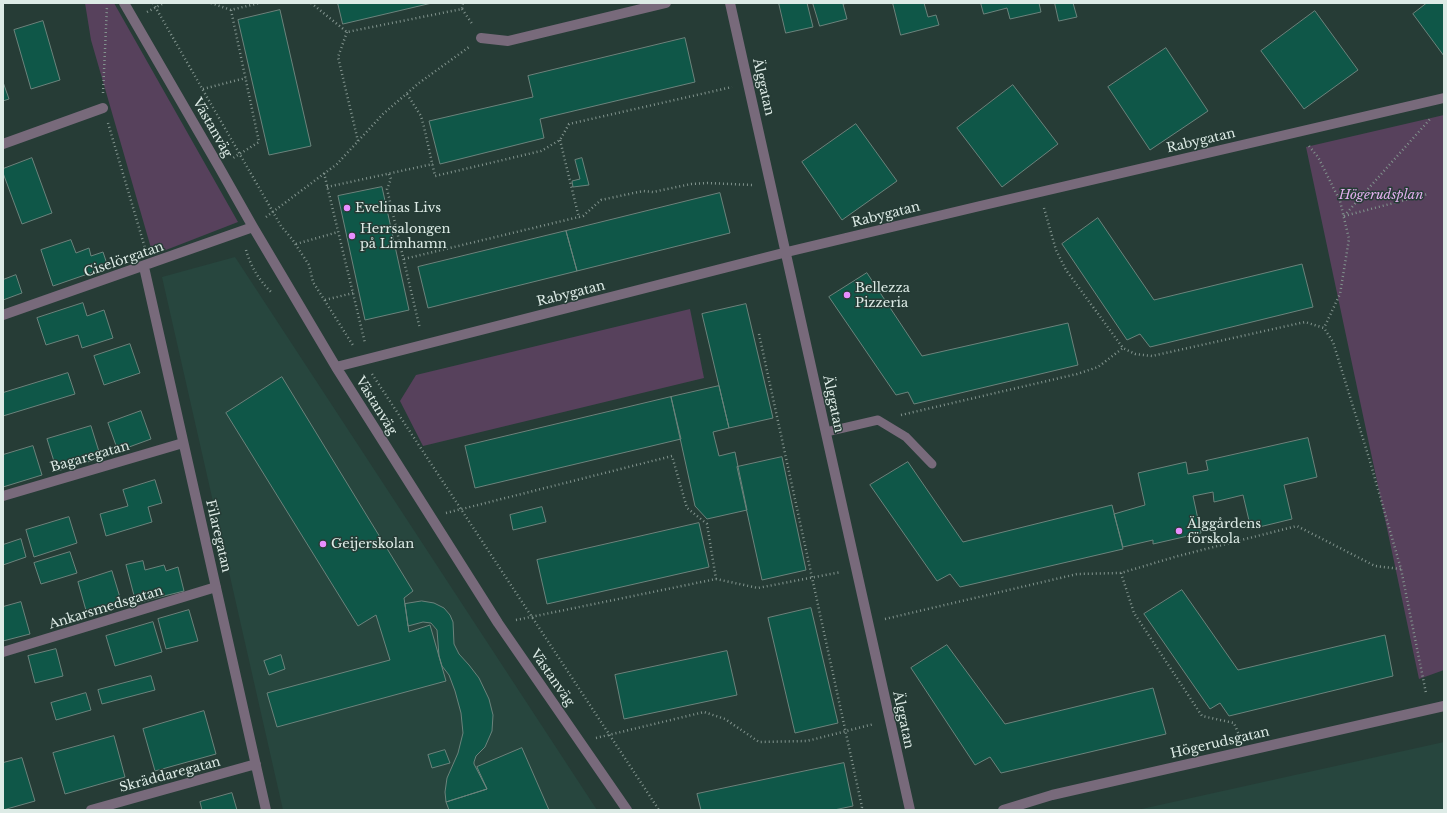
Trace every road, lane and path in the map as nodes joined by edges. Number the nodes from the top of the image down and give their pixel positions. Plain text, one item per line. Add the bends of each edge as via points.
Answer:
1 (107, 3) edge
2 (124, 3) edge
3 (153, 3) edge
4 (211, 3) edge
5 (259, 3) edge
6 (311, 3) edge
7 (463, 3) edge
8 (666, 3) edge
9 (730, 3) edge
10 (231, 10) junction
11 (347, 32) junction
12 (481, 38) joint
13 (246, 78) junction
14 (748, 83) junction
15 (203, 89) junction
16 (406, 94) junction
17 (1444, 98) edge
18 (103, 108) junction
19 (1433, 115) dead end
20 (1298, 132) junction
21 (560, 140) junction
22 (358, 141) junction
23 (3, 144) edge
24 (240, 154) junction
25 (433, 164) junction
26 (219, 167) junction
27 (324, 173) junction
28 (389, 174) junction
29 (772, 186) junction
30 (327, 187) junction
31 (1039, 192) junction
32 (1428, 194) dead end
33 (273, 212) junction
34 (1344, 216) junction
35 (579, 218) junction
36 (253, 228) junction
37 (338, 232) junction
38 (296, 244) junction
39 (787, 252) junction
40 (404, 259) junction
41 (144, 267) junction
42 (353, 293) junction
43 (325, 300) junction
44 (3, 316) edge
45 (1324, 328) junction
46 (759, 334) dead end
47 (424, 345) junction
48 (1123, 348) junction
49 (366, 360) junction
50 (336, 367) junction
51 (878, 420) junction
52 (826, 432) junction
53 (184, 443) junction
54 (932, 464) dead end
55 (3, 496) edge
56 (460, 509) junction
57 (430, 517) junction
58 (857, 569) junction
59 (1401, 569) junction
60 (1121, 573) junction
61 (813, 578) junction
62 (716, 579) junction
63 (216, 588) junction
64 (531, 617) junction
65 (498, 623) junction
66 (868, 623) junction
67 (3, 652) edge
68 (1444, 706) edge
69 (1429, 710) junction
70 (890, 719) junction
71 (846, 731) junction
72 (609, 735) junction
73 (580, 742) junction
74 (1247, 751) junction
75 (256, 764) junction
76 (91, 810) edge
77 (266, 810) edge
78 (627, 810) edge
79 (658, 810) edge
80 (861, 810) edge
81 (910, 810) edge
82 (1003, 810) edge

1 - 18 path
2 - 26 street, Västanväg
3 - 15 path
4 - 10 path
5 - 10 path
6 - 11 path
7 - 11 path via 462,9
8 - 12 street via 508,41
9 - 14 street, Älggatan
10 - 13 path
11 - 22 path via 338,57
12 - 16 path
13 - 15 path
13 - 24 path via 259,142
14 - 21 path via 569,124
14 - 29 street, Älggatan
15 - 24 path
16 - 22 path
16 - 25 path via 421,116
17 - 20 street, Rabygatan
18 - 23 street
18 - 41 path via 145,247
19 - 34 path
20 - 31 street, Rabygatan
20 - 34 path via 1318,157 1340,201
21 - 25 path via 541,151 435,176
21 - 35 path
22 - 27 path
24 - 26 path
24 - 33 path
25 - 28 path
26 - 36 street, Västanväg
27 - 30 path
27 - 33 path
28 - 30 path
28 - 40 path via 391,179 387,189
29 - 35 path via 707,183 653,192 643,191 601,200
29 - 39 street, Älggatan
30 - 37 path
31 - 39 street, Rabygatan
31 - 48 path via 1056,250 1066,270
32 - 34 path
33 - 36 path
33 - 38 path
34 - 45 path via 1349,239 1340,294
35 - 40 path
36 - 41 street, Ciselörgatan
36 - 50 street, Västanväg
37 - 38 path
37 - 42 path
38 - 43 path via 308,265 313,282
39 - 47 street, Rabygatan
39 - 52 street, Älggatan
40 - 47 path
41 - 44 street, Ciselörgatan
41 - 53 street, Filaregatan
42 - 43 path
42 - 49 path
43 - 49 path
45 - 48 path via 1305,322 1152,356 1135,354
45 - 59 path via 1333,342
46 - 61 path
47 - 49 street, Rabygatan
48 - 51 path via 1098,367 1077,374
49 - 50 street, Rabygatan
49 - 56 path
50 - 57 street, Västanväg
51 - 52 lane
51 - 54 lane via 906,437
52 - 58 street, Älggatan
53 - 55 street, Bagaregatan
53 - 63 street, Filaregatan
56 - 57 path
56 - 62 path via 672,456 687,508 707,524
56 - 64 path
57 - 65 street, Västanväg
58 - 61 path
58 - 66 street, Älggatan
59 - 60 path via 1375,566 1297,526
59 - 69 path
60 - 66 path via 1077,574
60 - 74 path via 1134,613 1202,716 1234,723
61 - 62 path via 758,588
61 - 71 path
62 - 64 path
63 - 67 street, Ankarsmedsgatan
63 - 75 street, Filaregatan
64 - 65 path
64 - 72 path
65 - 73 street, Västanväg
66 - 70 street, Älggatan
68 - 69 street, Högerudsgatan
69 - 74 street, Högerudsgatan
70 - 71 path
70 - 81 street, Älggatan
71 - 72 path via 807,741 759,742 725,719 704,712
71 - 80 path
72 - 73 path
72 - 79 path
73 - 78 street, Västanväg
74 - 82 street, Högerudsgatan via 1052,795
75 - 76 street, Skräddaregatan
75 - 77 street, Filaregatan

